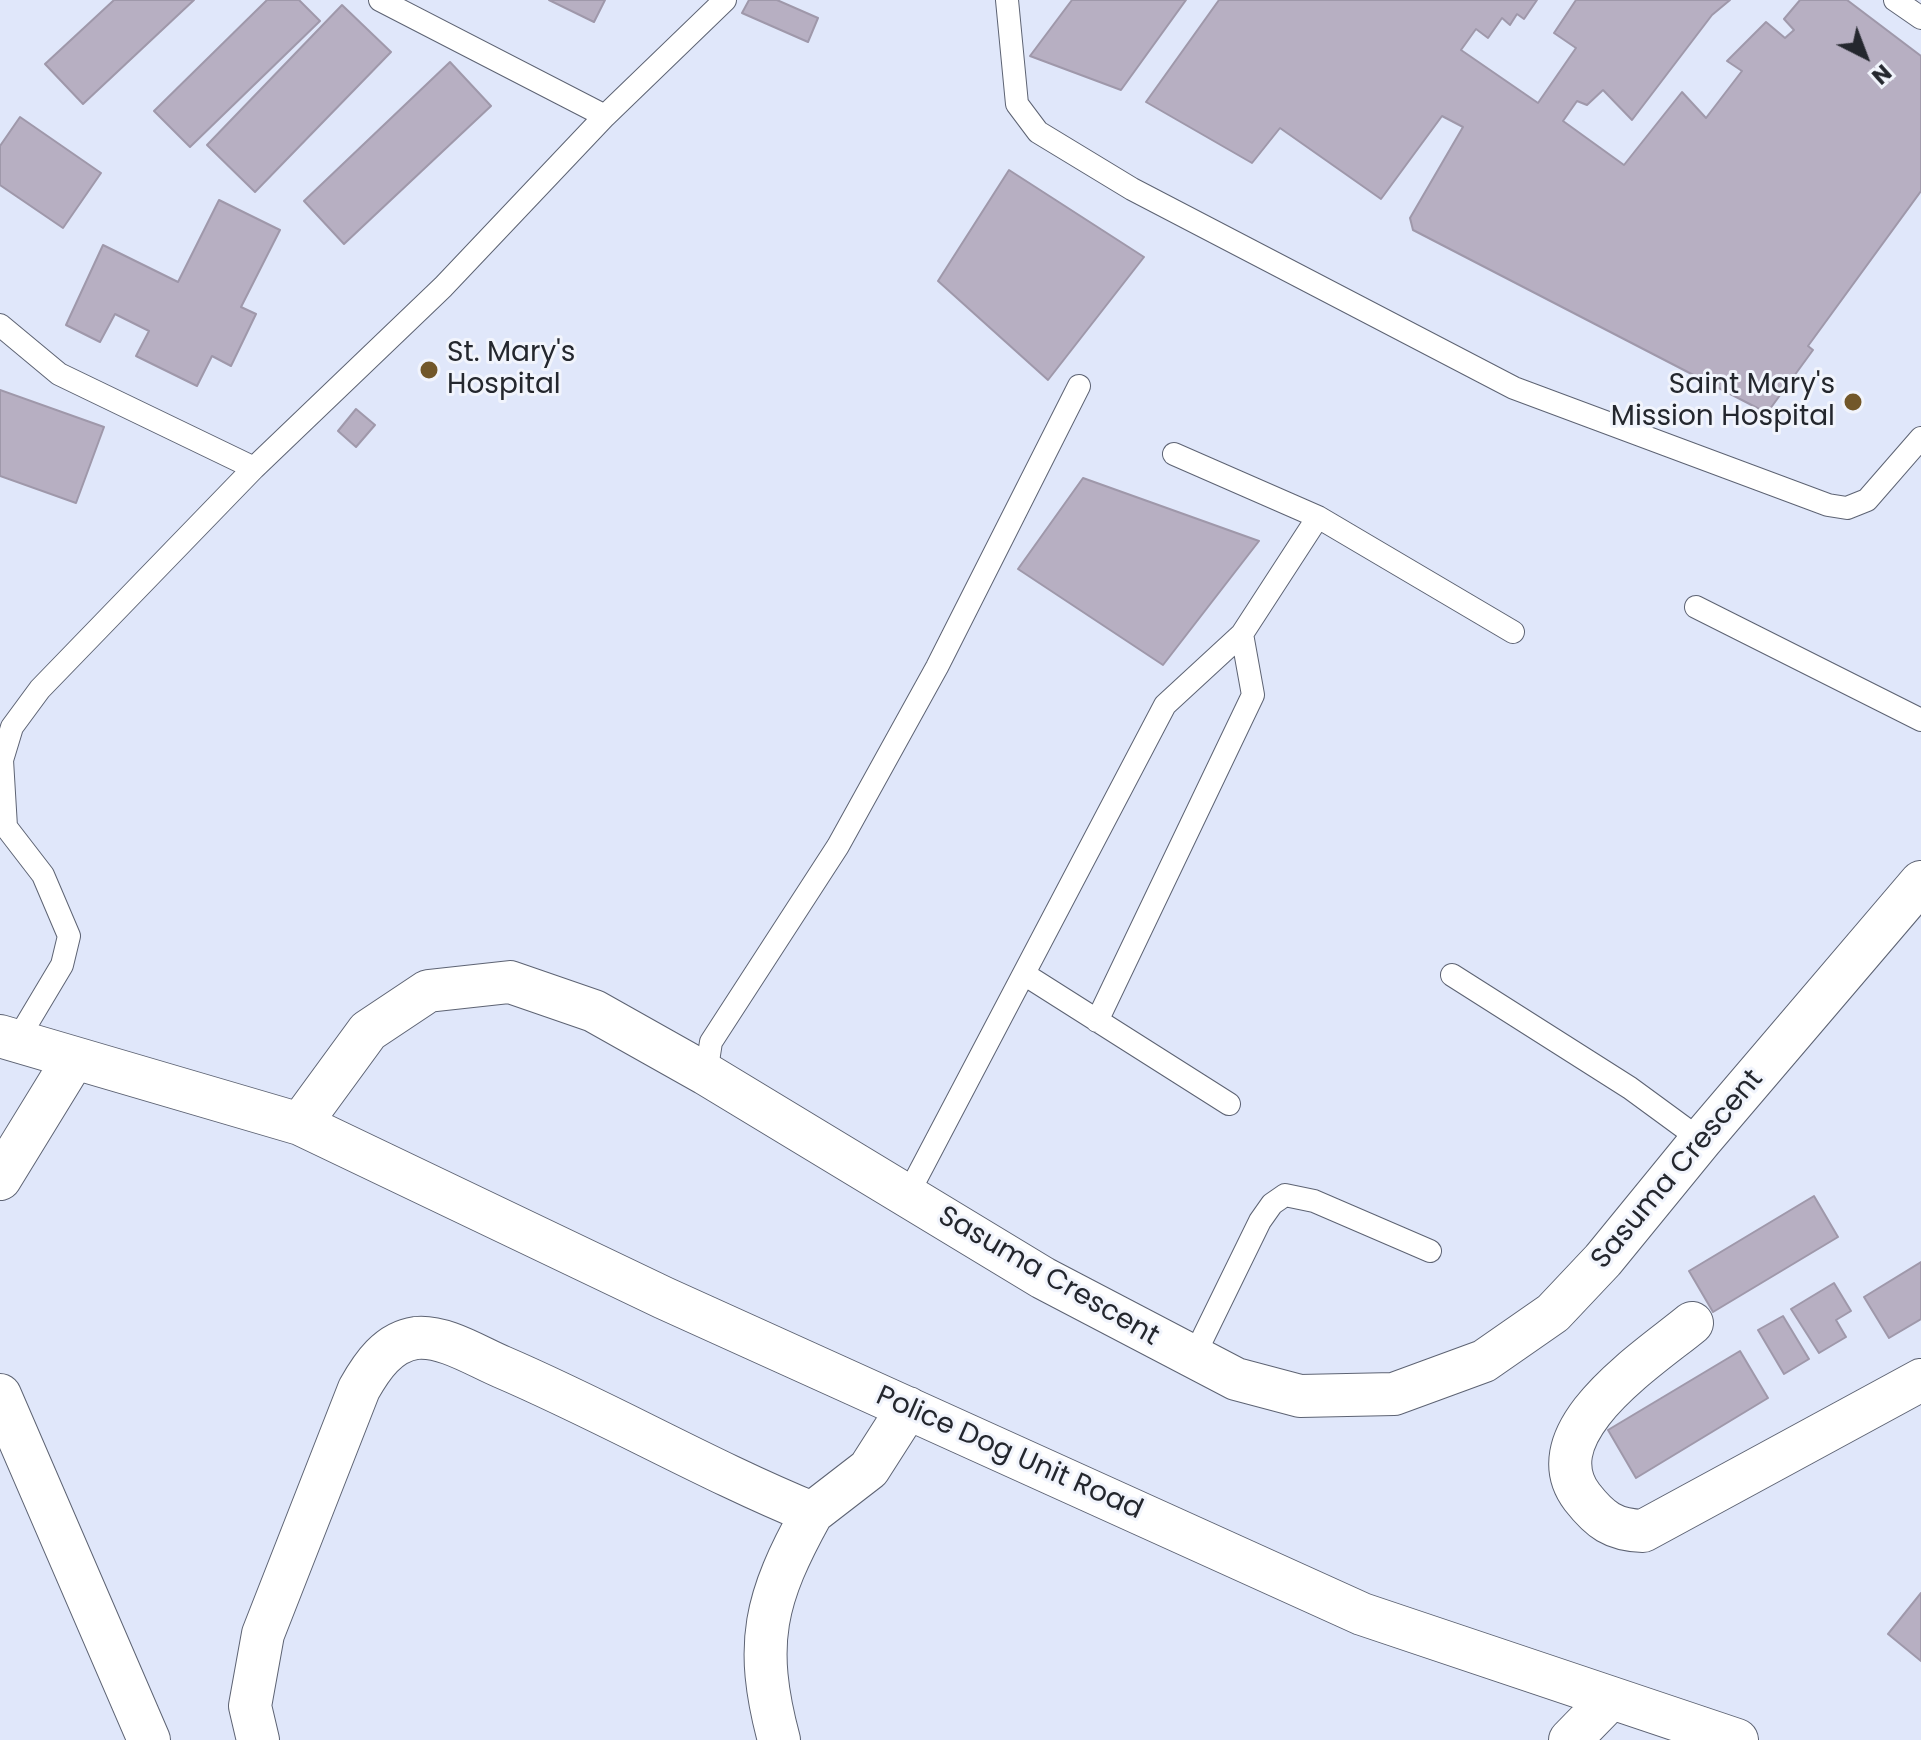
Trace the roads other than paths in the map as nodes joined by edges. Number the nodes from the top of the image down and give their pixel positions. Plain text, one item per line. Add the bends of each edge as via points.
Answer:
1 (380, 0) edge
2 (725, 0) edge
3 (1007, 0) edge
4 (1895, 0) edge
5 (1921, 18) edge
6 (605, 116) junction
7 (0, 325) edge
8 (1079, 386) dead end
9 (1921, 438) edge
10 (1174, 454) dead end
11 (254, 468) junction
12 (1318, 517) junction
13 (1696, 607) dead end
14 (1513, 632) dead end
15 (1242, 634) junction
16 (1921, 720) edge
17 (3, 825) edge
18 (1921, 882) edge
19 (1024, 974) junction
20 (1452, 975) dead end
21 (1097, 1021) junction
22 (8, 1039) edge
23 (73, 1060) junction
24 (706, 1074) junction
25 (1229, 1104) dead end
26 (300, 1124) junction
27 (1701, 1140) junction
28 (0, 1179) edge
29 (907, 1196) junction
30 (1430, 1251) dead end
31 (1692, 1323) dead end
32 (1193, 1358) junction
33 (1921, 1380) edge
34 (0, 1395) edge
35 (908, 1408) junction
36 (812, 1513) junction
37 (1611, 1698) junction
38 (149, 1740) edge
39 (258, 1740) edge
40 (779, 1740) edge
41 (1570, 1740) edge
42 (1737, 1740) edge

1 - 6 lane
2 - 6 lane
3 - 9 lane via 1017,104 1038,132 1132,189 1514,388 1847,508 1867,500
4 - 5 lane
6 - 11 lane via 443,287
7 - 11 lane via 59,374
8 - 24 lane via 937,667 838,846 711,1042
10 - 12 lane
11 - 17 lane via 40,689 12,727 2,760
12 - 14 lane
12 - 15 lane
13 - 16 lane
15 - 19 lane via 1165,705
15 - 21 lane via 1253,695
17 - 22 lane via 43,875 69,936 62,965
18 - 27 street, Sasuma Crescent
19 - 21 lane
19 - 29 lane
20 - 27 lane via 1630,1088
21 - 25 lane
22 - 23 street
23 - 26 street
23 - 28 street
24 - 26 street, Sasuma Crescent via 594,1011 510,982 428,991 368,1031
24 - 29 street, Sasuma Crescent
26 - 35 street, Police Dog Unit Road
27 - 32 street, Sasuma Crescent via 1553,1313 1484,1361 1394,1394 1300,1396 1236,1379
29 - 32 street, Sasuma Crescent via 1043,1278
30 - 32 lane via 1314,1201 1285,1195 1260,1221
31 - 33 street via 1584,1418 1569,1454 1578,1492 1598,1518 1620,1530 1643,1531
34 - 38 street
35 - 36 street via 869,1469
35 - 37 street, Police Dog Unit Road via 1362,1614
36 - 39 street via 448,1344 417,1338 395,1345 374,1363 359,1389 263,1634 250,1706
36 - 40 street via 780,1570 765,1634 768,1699
37 - 41 street
37 - 42 street, Police Dog Unit Road

